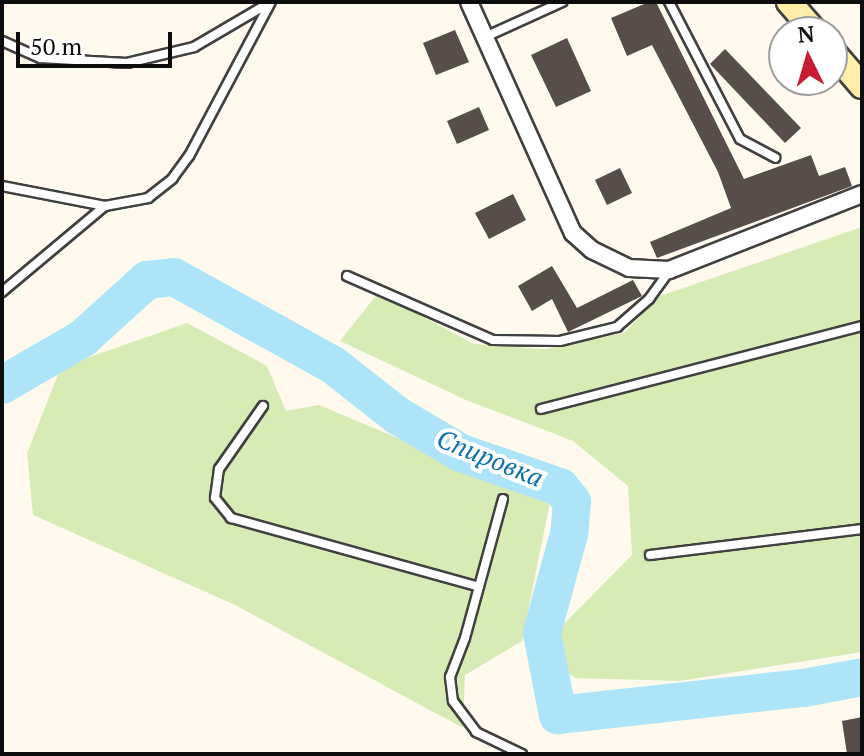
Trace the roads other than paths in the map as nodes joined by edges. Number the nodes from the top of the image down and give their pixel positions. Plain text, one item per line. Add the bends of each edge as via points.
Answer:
1 (271, 2) edge
2 (469, 2) edge
3 (562, 2) edge
4 (669, 2) edge
5 (485, 37) junction
6 (2, 41) edge
7 (848, 70) edge
8 (862, 86) edge
9 (775, 158) dead end
10 (2, 186) edge
11 (862, 194) edge
12 (105, 206) junction
13 (669, 270) junction
14 (347, 276) dead end
15 (2, 292) edge
16 (862, 326) edge
17 (263, 406) dead end
18 (541, 409) dead end
19 (503, 499) dead end
20 (862, 529) edge
21 (650, 555) dead end
22 (479, 587) junction
23 (522, 754) edge

1 - 6 lane via 194,47 127,63 40,58
1 - 12 lane via 172,179 148,198
2 - 5 street
3 - 5 lane
4 - 9 lane via 740,139
5 - 13 street via 573,233 592,250 629,268
7 - 8 main road
10 - 12 lane
11 - 13 street
12 - 15 lane
13 - 14 lane via 649,299 617,327 560,341 493,340
16 - 18 lane
17 - 22 lane via 219,469 215,498 231,518
19 - 22 lane
20 - 21 lane
22 - 23 lane via 450,677 453,701 476,732

